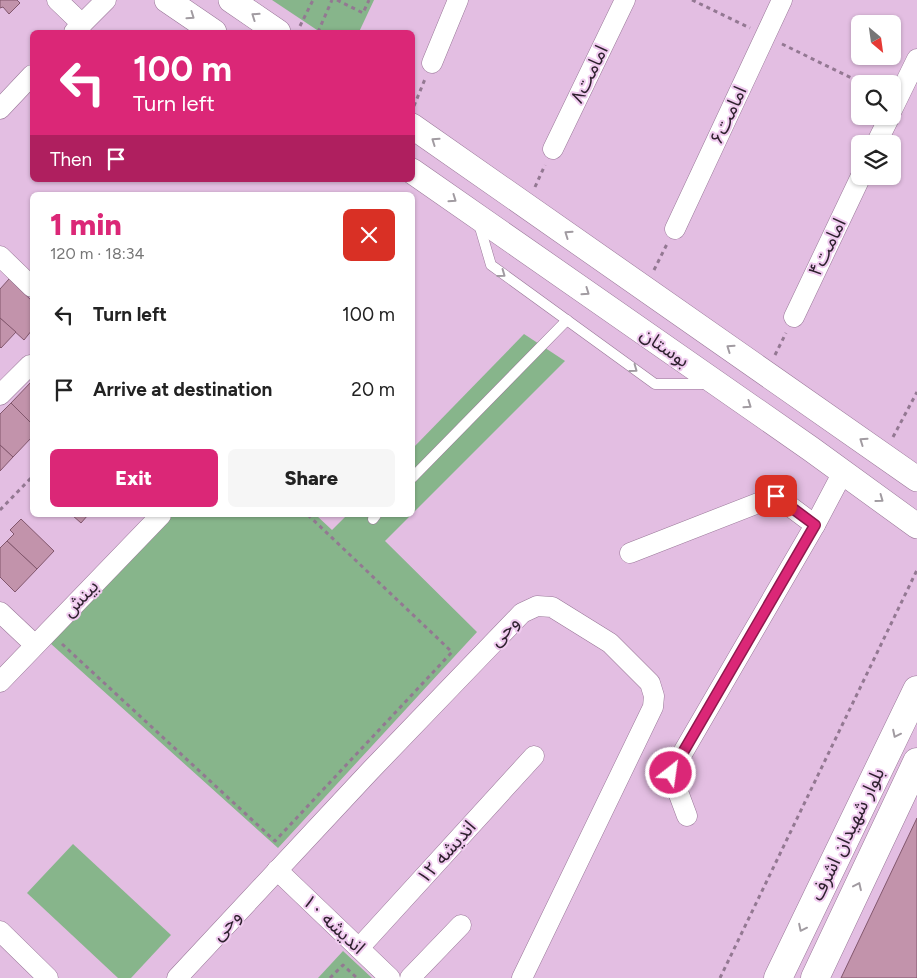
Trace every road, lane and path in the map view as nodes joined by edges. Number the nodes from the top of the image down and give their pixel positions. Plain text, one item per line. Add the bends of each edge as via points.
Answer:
1 (57, 0) edge
2 (106, 0) edge
3 (167, 0) edge
4 (231, 0) edge
5 (313, 0) edge
6 (332, 0) edge
7 (337, 0) edge
8 (369, 0) edge
9 (458, 0) edge
10 (624, 0) edge
11 (782, 0) edge
12 (78, 28) edge
13 (211, 30) edge
14 (275, 30) edge
15 (298, 30) edge
16 (319, 30) edge
17 (917, 60) edge
18 (432, 63) joint
19 (30, 77) edge
20 (901, 92) edge
21 (415, 102) edge
22 (0, 109) edge
23 (415, 128) edge
24 (553, 149) joint
25 (415, 173) edge
26 (857, 185) edge
27 (526, 206) junction
28 (477, 216) junction
29 (675, 230) joint
30 (0, 256) edge
31 (30, 285) edge
32 (644, 288) junction
33 (794, 317) joint
34 (567, 320) junction
35 (30, 365) dead end
36 (766, 373) junction
37 (719, 385) junction
38 (917, 392) edge
39 (0, 395) edge
40 (829, 418) junction
41 (811, 449) junction
42 (884, 456) junction
43 (843, 472) junction
44 (415, 475) edge
45 (30, 479) edge
46 (917, 479) edge
47 (0, 510) edge
48 (159, 517) edge
49 (310, 517) edge
50 (815, 525) junction
51 (917, 526) edge
52 (630, 552) dead end
53 (917, 570) edge
54 (0, 612) edge
55 (60, 642) dead end
56 (35, 645) junction
57 (0, 682) edge
58 (917, 690) edge
59 (534, 756) dead end
60 (917, 762) edge
61 (687, 816) dead end
62 (277, 870) junction
63 (461, 925) dead end
64 (0, 932) edge
65 (359, 948) junction
66 (48, 978) edge
67 (177, 978) edge
68 (330, 978) edge
69 (357, 978) edge
70 (390, 978) edge
71 (410, 978) edge
72 (522, 978) edge
73 (720, 978) edge
74 (778, 978) edge
75 (815, 978) edge

1 - 12 street
2 - 12 street
3 -> 13 street
14 -> 4 street
5 - 15 path
6 - 16 path
7 - 8 path via 363,13
9 - 18 street
10 - 24 street, امامت۸
11 - 29 street, امامت۶
17 - 20 street
18 - 21 path
19 - 22 street
27 -> 23 street, بوستان
24 - 27 path
25 -> 28 street, بوستان
26 - 33 street, امامت۴
32 -> 27 street, بوستان
28 -> 34 lane via 490,265
28 -> 37 street, بوستان
29 - 32 path
30 - 31 street
36 -> 32 street, بوستان
33 - 36 path
34 -> 37 lane via 655,384
34 - 44 lane
35 - 39 street
36 - 40 street, بوستان
37 -> 41 street, بوستان
38 - 42 path
40 - 41 street
42 -> 40 street, بوستان
41 - 43 street, بوستان
42 - 46 street, بوستان
43 - 50 street
43 -> 51 street, بوستان
45 - 47 path
48 - 56 street, بینش
49 - 55 path via 452,652 275,841
50 - 52 street via 776,496
50 - 61 street via 671,773
53 - 73 path
54 - 56 street
56 - 57 street, بینش
58 -> 74 main road, بلوار شهیدان اشرف
59 - 65 street, اندیشه ۱۲
75 -> 60 main road, بلوار شهیدان اشرف
62 - 65 street, اندیشه ۱۰
62 - 67 street, وحی
62 - 72 street, وحی via 522,612 537,606 552,607 610,643 650,683 654,696 653,707
63 - 71 street
64 - 66 street
65 - 70 street, اندیشه ۱۰
68 - 69 path via 343,965

